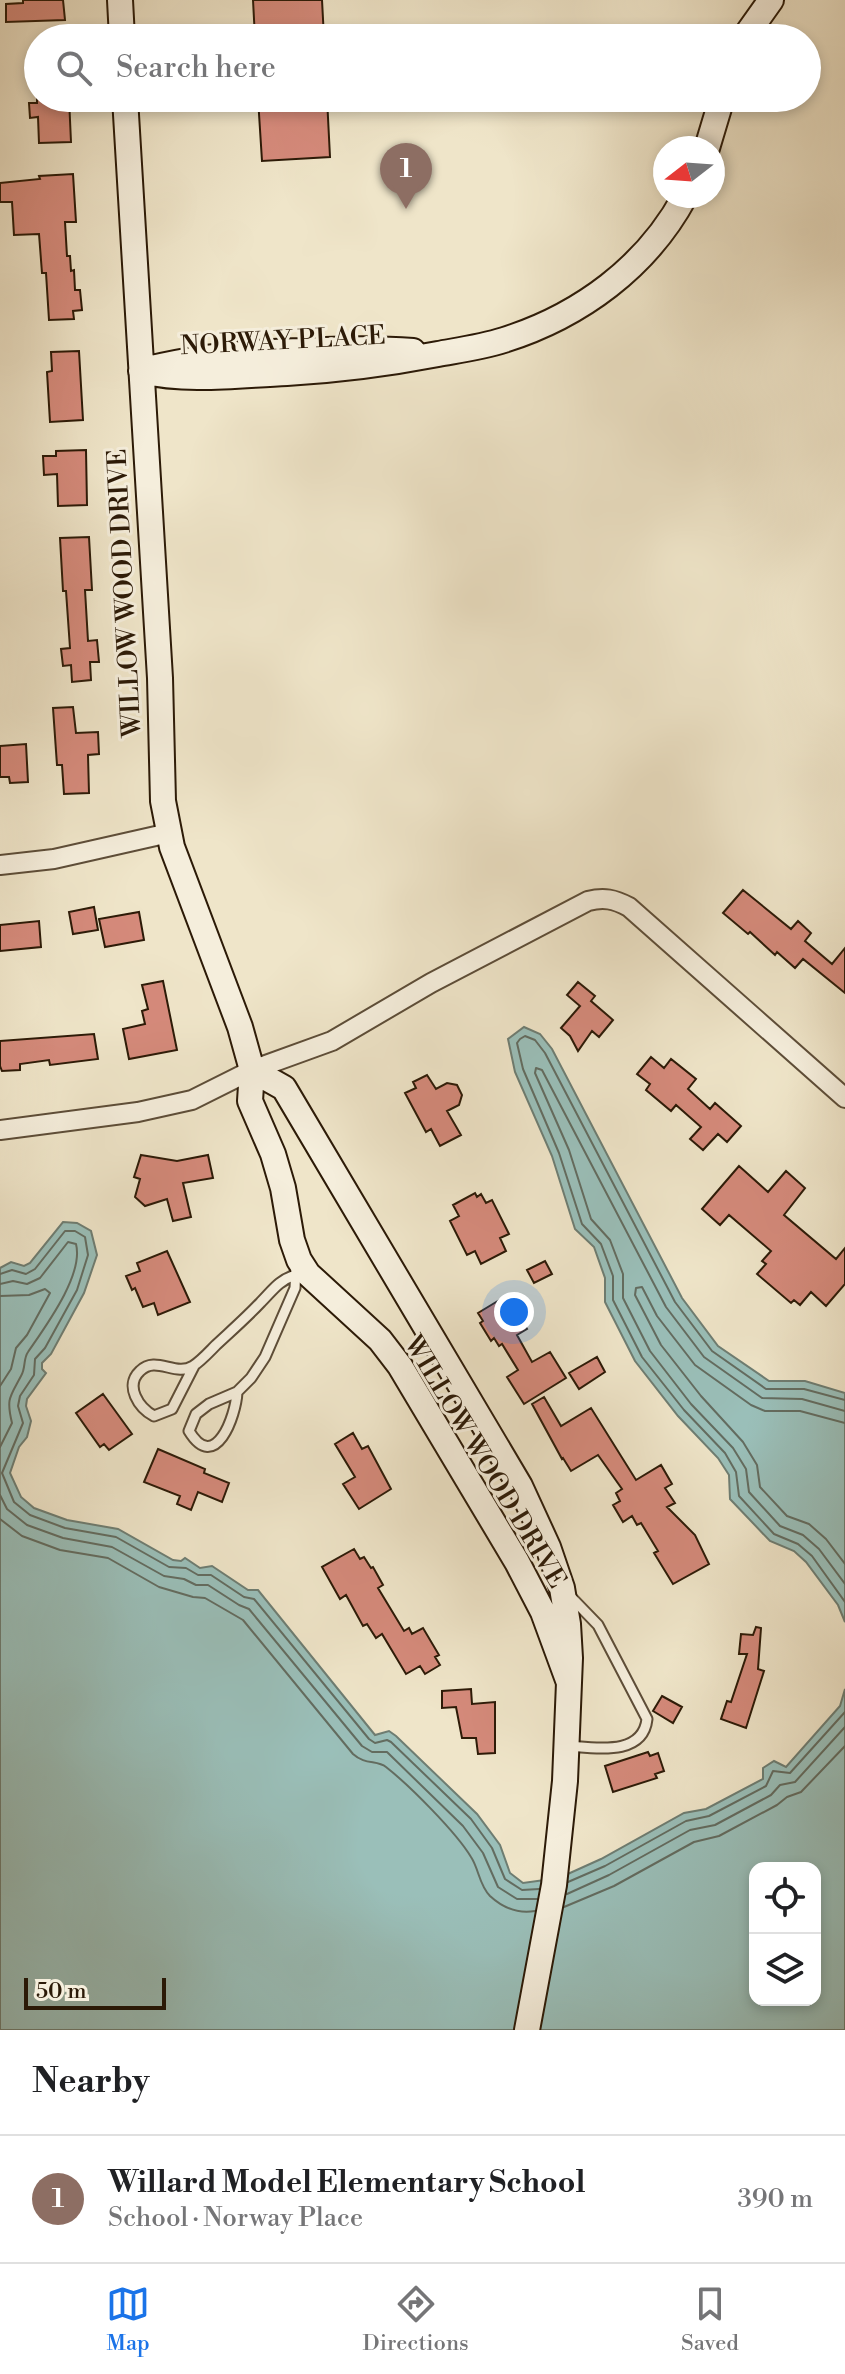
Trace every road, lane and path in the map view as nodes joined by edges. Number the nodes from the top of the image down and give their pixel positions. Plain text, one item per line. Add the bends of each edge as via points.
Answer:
1 (120, 0) edge
2 (771, 0) edge
3 (121, 24) edge
4 (754, 24) edge
5 (126, 112) edge
6 (718, 112) edge
7 (711, 136) edge
8 (677, 208) edge
9 (141, 371) junction
10 (169, 833) junction
11 (0, 865) edge
12 (252, 1070) junction
13 (845, 1098) edge
14 (0, 1130) edge
15 (297, 1268) junction
16 (194, 1366) junction
17 (237, 1392) junction
18 (562, 1588) junction
19 (568, 1680) junction
20 (566, 1745) junction
21 (527, 2030) edge

1 - 3 street
2 - 4 street
5 - 9 street, WILLOW WOOD DRIVE
6 - 7 street
8 - 9 street, NORWAY PLACE via 636,262 607,287 576,309 502,341 439,353 366,347 232,353
9 - 10 street, WILLOW WOOD DRIVE via 163,801
10 - 11 street
10 - 12 street, WILLOW WOOD DRIVE
12 - 13 street via 332,1041 454,971 601,898 629,907
12 - 14 street via 192,1100
12 - 15 street, WILLOW WOOD DRIVE via 250,1101 283,1188
12 - 18 street, WILLOW WOOD DRIVE via 284,1088 520,1486
15 - 16 lane
15 - 17 lane via 295,1288 265,1357
15 - 19 street, WILLOW WOOD DRIVE via 380,1340 400,1366 517,1562 543,1612
16 - 16 lane via 148,1365 134,1382 139,1404 154,1416 172,1409
17 - 17 lane via 196,1414 189,1431 194,1439 214,1445 226,1435
18 - 19 street, WILLOW WOOD DRIVE
18 - 20 lane via 598,1625 647,1719 641,1738 632,1744
19 - 20 street, WILLOW WOOD DRIVE
20 - 21 street, WILLOW WOOD DRIVE via 554,1885

